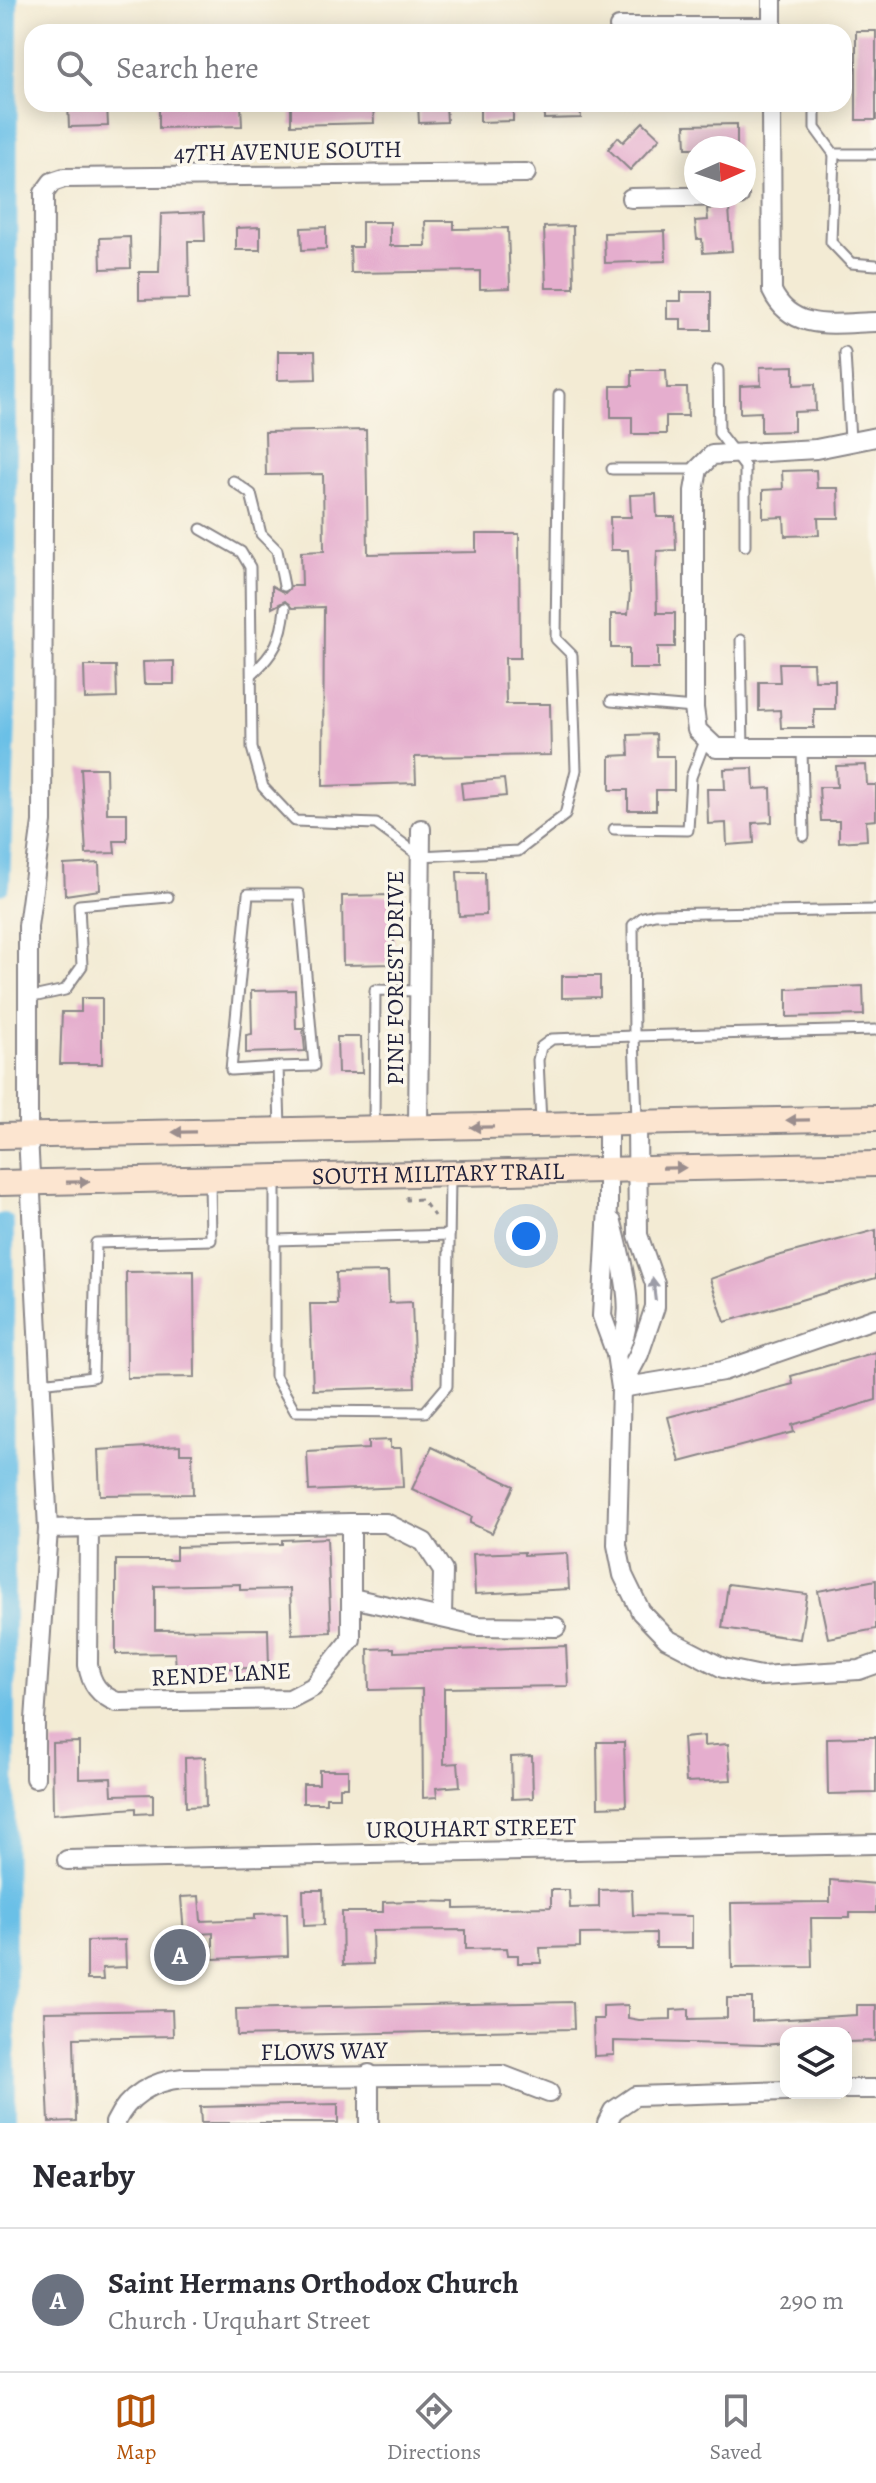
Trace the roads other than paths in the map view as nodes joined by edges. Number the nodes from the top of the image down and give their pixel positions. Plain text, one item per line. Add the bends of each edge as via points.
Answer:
1 (772, 0) edge
2 (772, 24) edge
3 (771, 112) edge
4 (815, 112) edge
5 (834, 154) junction
6 (876, 154) edge
7 (526, 173) dead end
8 (770, 195) junction
9 (756, 196) edge
10 (684, 197) edge
11 (631, 198) dead end
12 (876, 265) edge
13 (876, 322) edge
14 (845, 353) dead end
15 (718, 370) dead end
16 (559, 395) dead end
17 (876, 437) edge
18 (850, 440) junction
19 (733, 451) junction
20 (612, 469) dead end
21 (698, 469) junction
22 (233, 481) dead end
23 (201, 529) dead end
24 (745, 546) dead end
25 (284, 586) dead end
26 (285, 608) dead end
27 (741, 640) dead end
28 (252, 674) junction
29 (611, 701) dead end
30 (694, 708) junction
31 (705, 741) junction
32 (876, 748) edge
33 (802, 749) junction
34 (743, 750) junction
35 (421, 829) dead end
36 (614, 829) dead end
37 (804, 836) dead end
38 (420, 856) junction
39 (168, 897) dead end
40 (876, 910) edge
41 (419, 991) junction
42 (28, 998) junction
43 (876, 1030) edge
44 (634, 1036) junction
45 (278, 1067) junction
46 (876, 1118) edge
47 (637, 1123) junction
48 (608, 1124) junction
49 (541, 1125) junction
50 (418, 1128) junction
51 (374, 1129) junction
52 (280, 1130) junction
53 (28, 1135) junction
54 (0, 1136) edge
55 (876, 1164) edge
56 (637, 1169) junction
57 (607, 1170) junction
58 (450, 1173) junction
59 (275, 1177) junction
60 (210, 1179) junction
61 (0, 1183) edge
62 (30, 1183) junction
63 (608, 1207) junction
64 (449, 1235) junction
65 (275, 1240) junction
66 (876, 1318) edge
67 (625, 1324) junction
68 (646, 1334) junction
69 (616, 1354) junction
70 (40, 1383) junction
71 (621, 1388) junction
72 (351, 1523) junction
73 (89, 1528) junction
74 (48, 1529) junction
75 (352, 1598) junction
76 (442, 1615) junction
77 (556, 1627) dead end
78 (876, 1664) edge
79 (35, 1778) dead end
80 (876, 1844) edge
81 (67, 1860) dead end
82 (369, 2074) junction
83 (852, 2089) edge
84 (876, 2089) edge
85 (780, 2091) edge
86 (549, 2093) dead end
87 (115, 2123) edge
88 (369, 2123) edge
89 (607, 2123) edge

1 - 2 street
3 - 8 street
4 - 5 lane via 815,128
5 - 6 lane
5 - 12 lane via 831,242 851,263
7 - 42 street, 47TH AVENUE SOUTH via 64,178 44,193 42,822 28,926
8 - 9 street
8 - 13 street via 772,291 787,313 816,323
10 - 11 street
14 - 18 lane
15 - 19 lane via 719,433
16 - 38 lane via 556,639 572,655 576,770 565,815 518,851
17 - 18 street
18 - 19 street via 816,449
19 - 21 street via 712,455
19 - 24 lane via 745,467
20 - 21 lane
21 - 30 street
22 - 25 lane via 251,494 261,534 277,550
23 - 28 lane via 241,552 250,567
26 - 28 lane via 273,655
27 - 34 lane
28 - 38 lane via 252,748 263,787 295,821 376,824
29 - 30 lane
30 - 31 street via 697,730
31 - 34 street via 716,748
31 - 36 lane via 691,777 688,830
32 - 33 street
33 - 34 street
33 - 37 lane
35 - 38 street, PINE FOREST DRIVE
38 - 41 street, PINE FOREST DRIVE
39 - 42 lane via 79,905 82,966 65,990
40 - 44 lane via 643,917 633,925
41 - 50 street, PINE FOREST DRIVE
41 - 51 lane via 375,990
42 - 53 street
43 - 44 lane
44 - 47 lane
44 - 49 lane via 552,1039 541,1047
45 - 45 lane via 314,1066 299,894 248,894 231,1070
45 - 52 lane
46 -> 47 main road, SOUTH MILITARY TRAIL
47 - 48 main road, SOUTH MILITARY TRAIL
47 - 56 street
48 - 49 main road, SOUTH MILITARY TRAIL
48 - 57 street
49 -> 50 main road, SOUTH MILITARY TRAIL
50 - 51 main road, SOUTH MILITARY TRAIL
51 - 52 main road, SOUTH MILITARY TRAIL
52 -> 53 main road, SOUTH MILITARY TRAIL
53 - 54 main road, SOUTH MILITARY TRAIL
53 - 62 street
56 -> 55 main road, SOUTH MILITARY TRAIL
56 - 57 main road, SOUTH MILITARY TRAIL
68 -> 56 street via 655,1307 655,1284 638,1235
57 - 58 main road, SOUTH MILITARY TRAIL
57 - 63 street
58 - 59 main road, SOUTH MILITARY TRAIL
58 - 64 lane
59 - 60 main road, SOUTH MILITARY TRAIL
59 - 65 lane
62 -> 60 main road, SOUTH MILITARY TRAIL
60 - 70 lane via 211,1240 96,1243 93,1377
61 - 62 main road, SOUTH MILITARY TRAIL
62 - 70 street
63 - 67 street via 623,1268
63 - 69 street via 602,1316
64 - 65 lane
64 - 65 lane via 447,1386 425,1412 295,1411 275,1376
66 - 71 street via 723,1371
67 - 68 street
67 - 69 street via 624,1342
68 - 71 street
69 - 71 street
70 - 74 street
71 - 78 street via 617,1545 623,1575 641,1612 667,1639 723,1668 761,1676 859,1670
72 - 73 street
72 - 75 street, RENDE LANE
72 - 76 street via 386,1523 424,1542 443,1571
73 - 74 street
73 - 75 street, RENDE LANE via 90,1677 117,1702 277,1700 303,1695 351,1639
74 - 79 street
75 - 76 street
76 - 77 street via 477,1626
80 - 81 street, URQUHART STREET
82 - 86 street, FLOWS WAY via 502,2075
82 - 87 street, FLOWS WAY via 169,2079 133,2097
82 - 88 street
83 - 84 street
85 - 89 street via 635,2096 613,2111

